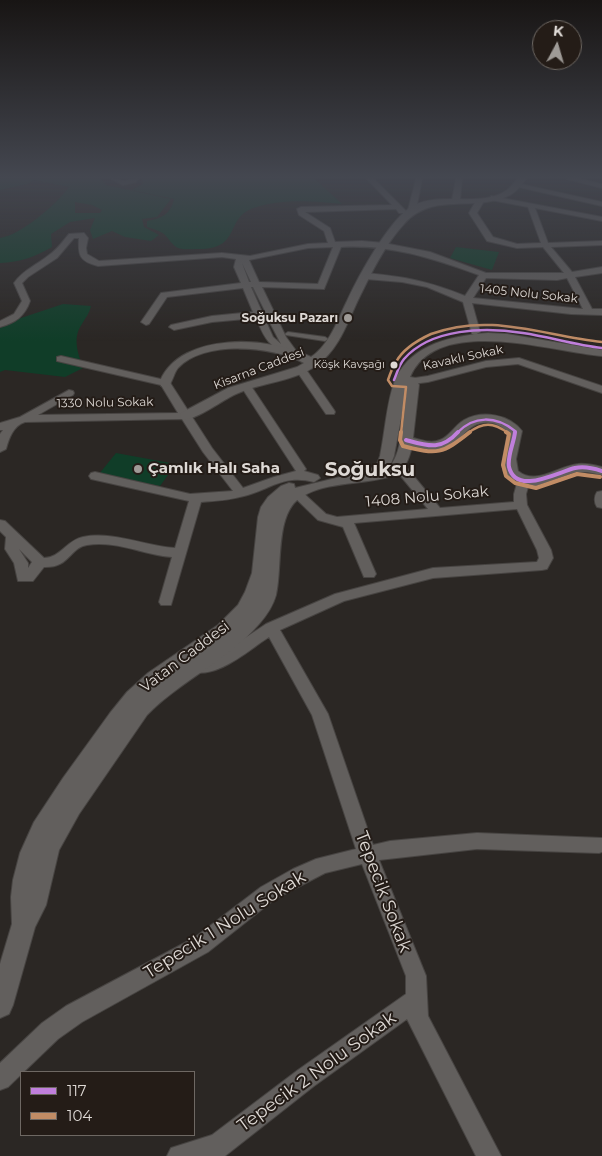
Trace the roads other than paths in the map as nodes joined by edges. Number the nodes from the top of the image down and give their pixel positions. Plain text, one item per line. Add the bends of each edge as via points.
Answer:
1 (329, 233) edge
2 (392, 233) edge
3 (486, 233) edge
4 (541, 233) edge
5 (602, 243) edge
6 (335, 244) junction
7 (384, 245) junction
8 (546, 246) junction
9 (241, 258) junction
10 (602, 270) edge
11 (484, 275) junction
12 (570, 275) junction
13 (366, 276) junction
14 (257, 284) junction
15 (246, 285) junction
16 (467, 300) junction
17 (589, 312) junction
18 (602, 312) edge
19 (259, 314) junction
20 (270, 314) junction
21 (146, 322) dead end
22 (0, 324) edge
23 (174, 327) dead end
24 (475, 332) junction
25 (288, 334) dead end
26 (324, 339) dead end
27 (602, 348) edge
28 (292, 352) junction
29 (602, 353) edge
30 (61, 359) dead end
31 (519, 361) joint
32 (313, 363) junction
33 (301, 370) junction
34 (403, 380) junction
35 (165, 383) junction
36 (247, 388) junction
37 (602, 390) edge
38 (69, 393) dead end
39 (330, 412) dead end
40 (186, 416) junction
41 (20, 420) junction
42 (0, 427) edge
43 (406, 440) junction
44 (0, 449) edge
45 (395, 468) junction
46 (602, 471) edge
47 (307, 473) junction
48 (95, 476) dead end
49 (356, 478) junction
50 (524, 480) junction
51 (242, 493) junction
52 (296, 493) junction
53 (602, 495) edge
54 (196, 498) junction
55 (602, 504) edge
56 (521, 505) junction
57 (437, 512) junction
58 (336, 521) junction
59 (0, 524) edge
60 (14, 537) junction
61 (180, 553) junction
62 (40, 562) junction
63 (370, 574) dead end
64 (166, 602) dead end
65 (272, 628) junction
66 (193, 667) junction
67 (599, 845) dead end
68 (367, 854) junction
69 (24, 924) junction
70 (4, 982) edge
71 (416, 1000) junction
72 (0, 1005) edge
73 (0, 1079) edge
74 (219, 1152) edge
75 (179, 1156) edge
76 (489, 1156) edge

1 - 6 street
2 - 7 street, Kisarna Caddesi
3 - 8 street via 490,239 517,246
4 - 8 street
5 - 8 street
6 - 7 street
6 - 9 street
6 - 14 street via 338,248 321,287
7 - 11 street via 427,254 479,270
7 - 13 street, Kisarna Caddesi
8 - 12 street
9 - 14 street via 246,260
9 - 15 street via 238,267
9 - 22 street via 222,255 98,264 82,255 84,238 72,236 54,256 18,283 26,301 23,311 14,319
10 - 12 street
11 - 12 street
11 - 16 street
12 - 17 street
13 - 16 street, 1405 Nolu Sokak via 430,285
13 - 32 street, Kisarna Caddesi via 333,342
14 - 15 street
14 - 20 street
15 - 19 street
15 - 21 street via 164,295
16 - 17 street, 1405 Nolu Sokak
16 - 24 street
17 - 18 street, 1405 Nolu Sokak
19 - 20 street
19 - 23 street
19 - 28 street via 273,343
20 - 28 street
24 - 27 street, Vatan Caddesi via 513,332 584,348
24 - 34 street, Vatan Caddesi via 430,342 413,351 402,360
25 - 26 street
28 - 32 street
28 - 35 street via 248,346 197,353 174,366
29 - 34 street, Vatan Caddesi via 513,337 483,336 456,340 419,355
30 - 35 street
31 - 34 street, Kavaklı Sokak via 486,364 428,379
31 - 37 street
32 - 33 street, Kisarna Caddesi
33 - 36 street, Kisarna Caddesi
33 - 39 street
34 - 43 street
34 - 47 street, Vatan Caddesi via 372,460 358,469
34 - 49 street, Vatan Caddesi via 387,456 381,468
35 - 40 street
36 - 40 street, Kisarna Caddesi via 224,395
36 - 47 street
38 - 41 street
40 - 41 street, 1330 Nolu Sokak
40 - 51 street via 207,450
41 - 42 street
41 - 44 street via 4,436
43 - 45 street via 404,453
43 - 50 street via 428,446 443,445 474,420 499,420 515,431 510,470
45 - 49 street via 377,476
45 - 57 street via 403,471
46 - 50 street via 572,468 541,482
47 - 51 street via 310,474 298,474
47 - 52 street
47 - 69 street, Vatan Caddesi via 272,501 267,512 257,584 239,615 140,691 124,708 56,805 30,854 21,906
48 - 54 street
49 - 52 street, Vatan Caddesi
50 - 56 street
51 - 54 street
52 - 58 street via 322,518
52 - 66 street, Vatan Caddesi via 288,499 279,515 271,582 262,607 241,633
53 - 55 street
54 - 61 street
56 - 57 street, 1408 Nolu Sokak
56 - 65 street via 544,550 546,558 542,566 433,573 340,596
57 - 58 street, 1408 Nolu Sokak
58 - 63 street via 348,524
59 - 60 street
60 - 62 street
60 - 62 street via 12,549 21,563 23,578 28,578
61 - 62 street via 150,550 134,543 109,539 82,542 54,562
61 - 64 street
65 - 66 street via 224,660
65 - 68 street, Tepecik Sokak via 320,714
66 - 69 street, Vatan Caddesi via 140,710 72,808 49,847 34,905
67 - 68 street, Tepecik 1 Nolu Sokak via 477,841
68 - 71 street, Tepecik Sokak via 416,976
68 - 73 street, Tepecik 1 Nolu Sokak via 323,865 268,893 201,945 74,1014 50,1031
69 - 70 street, Vatan Caddesi
70 - 72 street, Vatan Caddesi
71 - 74 street, Tepecik 2 Nolu Sokak via 306,1078
71 - 76 street, Tepecik Sokak via 417,1018
74 - 75 street

